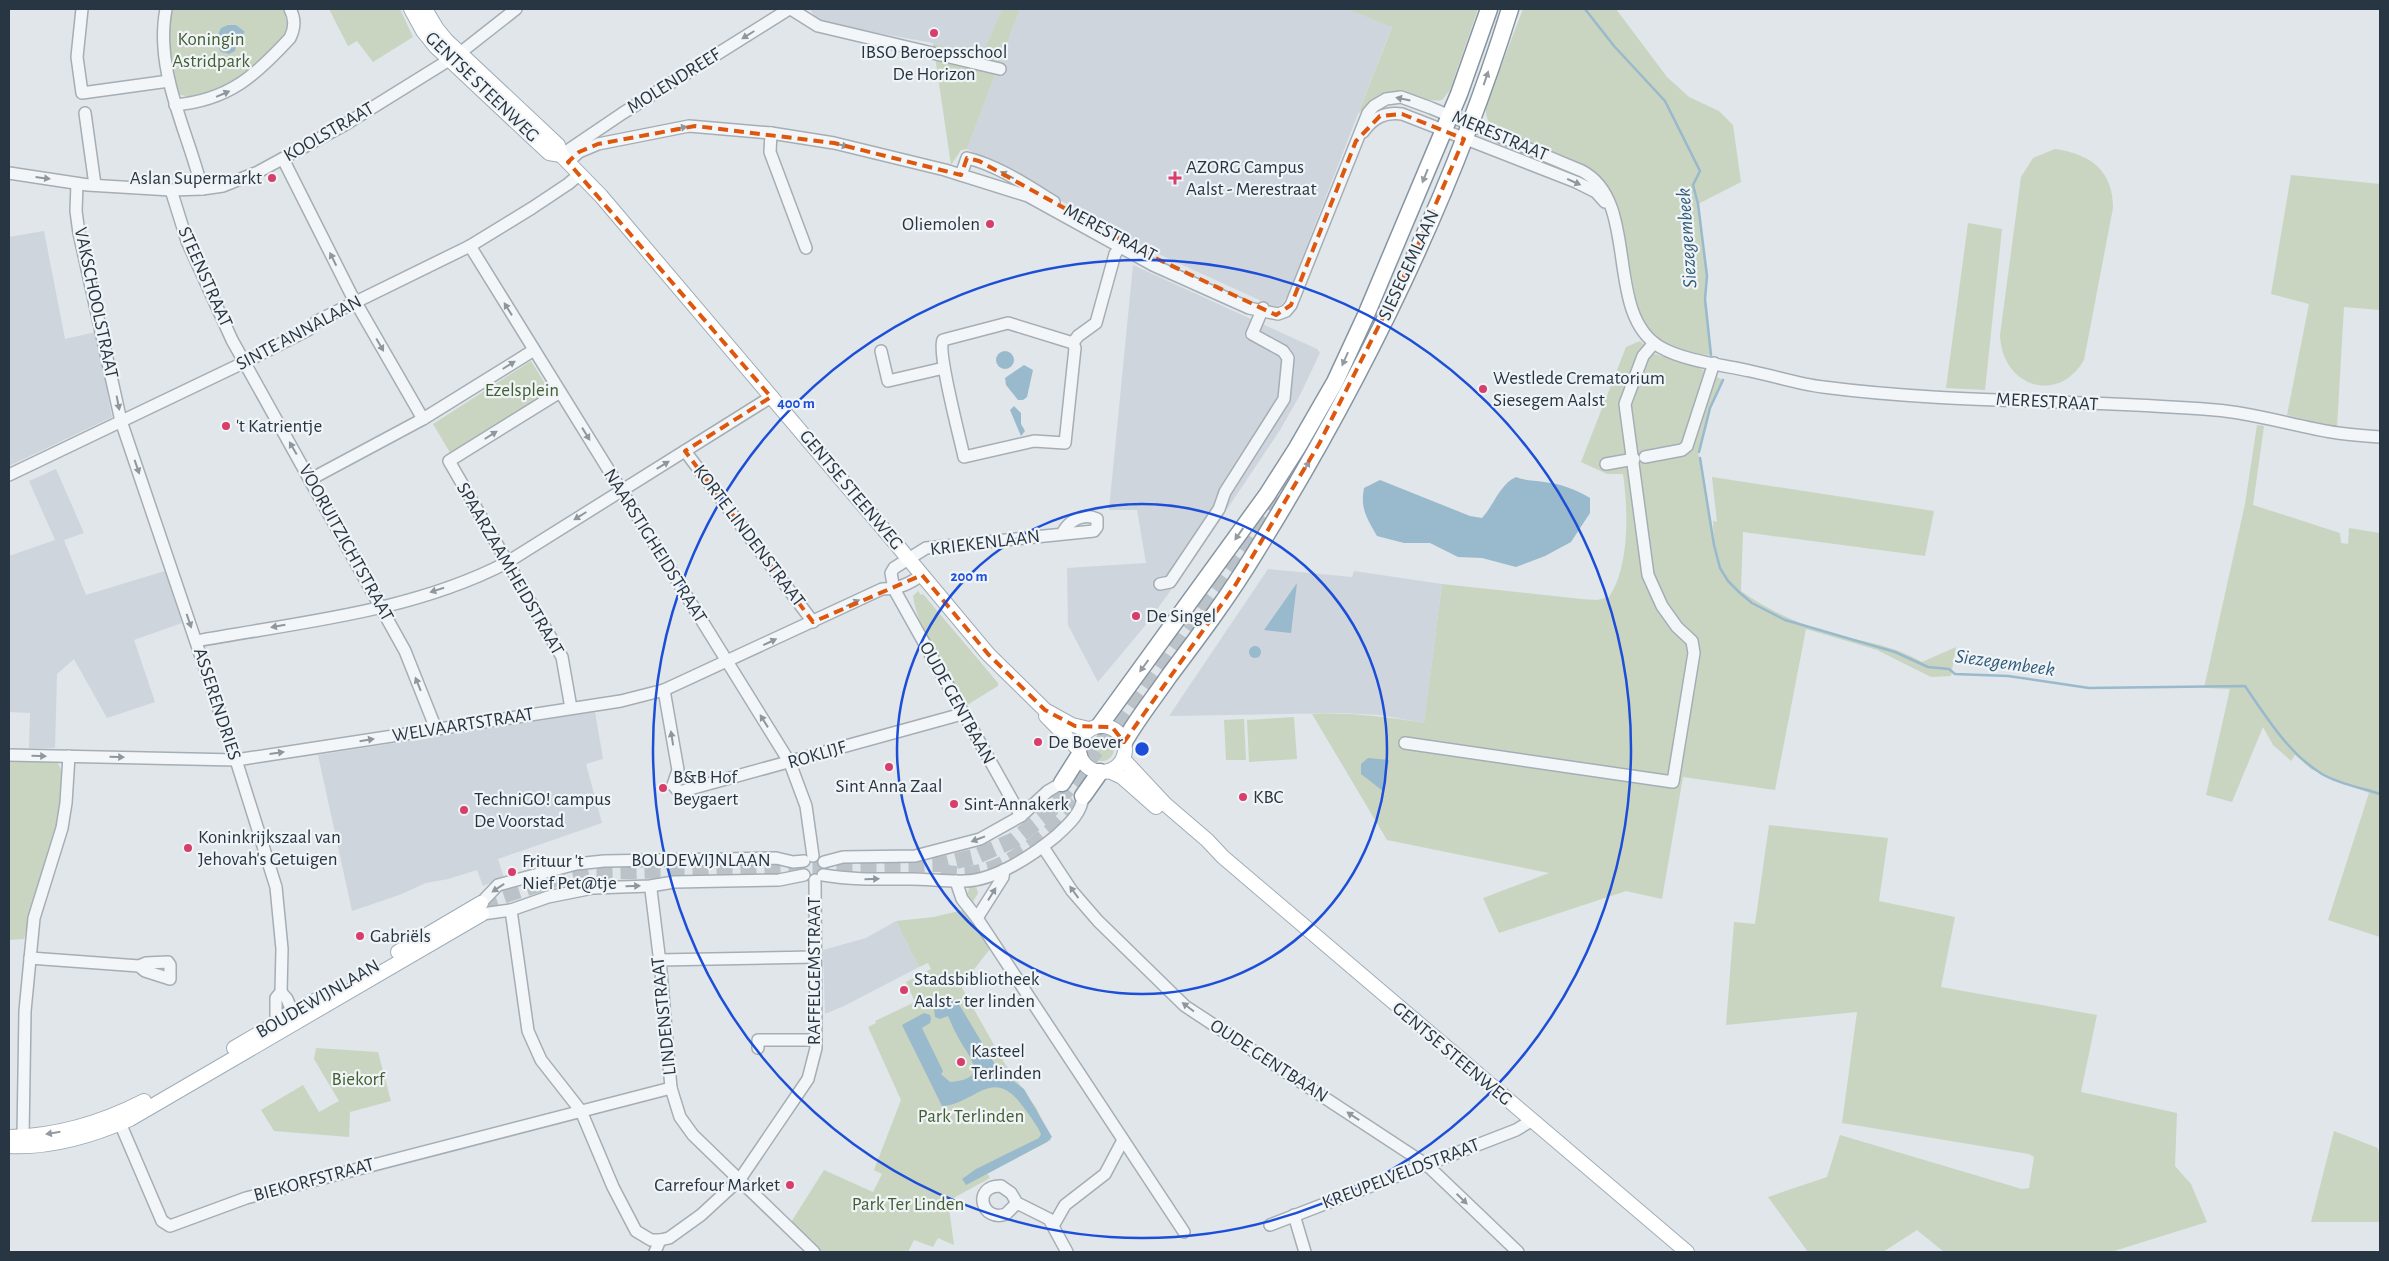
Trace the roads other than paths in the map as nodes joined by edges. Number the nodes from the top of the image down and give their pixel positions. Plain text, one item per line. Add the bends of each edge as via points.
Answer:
1 (82, 9) edge
2 (166, 9) edge
3 (290, 9) edge
4 (411, 9) edge
5 (425, 9) edge
6 (516, 9) edge
7 (790, 9) edge
8 (1488, 9) edge
9 (1510, 9) edge
10 (454, 56) junction
11 (1000, 69) dead end
12 (169, 81) junction
13 (175, 104) junction
14 (84, 113) dead end
15 (1446, 123) junction
16 (607, 125) junction
17 (1467, 131) junction
18 (771, 133) junction
19 (615, 140) junction
20 (1356, 141) junction
21 (283, 159) junction
22 (565, 159) junction
23 (9, 173) edge
24 (580, 174) junction
25 (961, 175) junction
26 (77, 184) junction
27 (95, 185) junction
28 (202, 189) junction
29 (171, 190) junction
30 (1612, 215) junction
31 (470, 246) junction
32 (1120, 247) junction
33 (806, 248) dead end
34 (356, 302) junction
35 (1265, 310) junction
36 (1073, 343) junction
37 (1654, 343) junction
38 (534, 350) junction
39 (880, 351) dead end
40 (245, 362) junction
41 (1714, 363) junction
42 (944, 368) junction
43 (560, 392) junction
44 (771, 396) junction
45 (423, 419) junction
46 (121, 421) junction
47 (2380, 437) edge
48 (685, 451) junction
49 (1639, 458) junction
50 (1606, 464) dead end
51 (9, 475) edge
52 (311, 479) junction
53 (621, 490) junction
54 (1063, 532) dead end
55 (909, 559) junction
56 (506, 563) junction
57 (922, 575) junction
58 (1160, 584) dead end
59 (894, 589) junction
60 (382, 608) junction
61 (813, 622) junction
62 (196, 640) junction
63 (727, 662) junction
64 (664, 690) junction
65 (571, 708) junction
66 (1045, 710) junction
67 (962, 714) junction
68 (1094, 727) junction
69 (436, 729) junction
70 (1124, 742) junction
71 (1405, 743) dead end
72 (1079, 752) junction
73 (9, 755) edge
74 (69, 756) junction
75 (1123, 759) junction
76 (236, 760) junction
77 (790, 763) junction
78 (1104, 772) junction
79 (1062, 783) joint
80 (1083, 796) joint
81 (1021, 816) junction
82 (1043, 847) junction
83 (1219, 853) junction
84 (808, 859) junction
85 (824, 862) junction
86 (1004, 870) junction
87 (814, 877) junction
88 (956, 881) junction
89 (650, 890) dead end
90 (482, 908) junction
91 (511, 910) junction
92 (977, 918) junction
93 (816, 957) junction
94 (30, 958) junction
95 (659, 960) junction
96 (139, 966) dead end
97 (281, 992) junction
98 (294, 1018) junction
99 (279, 1021) junction
100 (816, 1040) junction
101 (758, 1048) dead end
102 (671, 1088) junction
103 (581, 1111) junction
104 (118, 1120) junction
105 (1532, 1121) junction
106 (9, 1136) edge
107 (23, 1136) junction
108 (1123, 1140) junction
109 (9, 1146) edge
110 (1427, 1165) junction
111 (740, 1179) junction
112 (1017, 1203) dead end
113 (1294, 1215) junction
114 (1270, 1225) dead end
115 (1053, 1226) junction
116 (1184, 1232) dead end
117 (660, 1240) junction
118 (655, 1252) edge
119 (814, 1252) edge
120 (1067, 1252) edge
121 (1305, 1252) edge
122 (1518, 1252) edge
123 (1687, 1252) edge

1 - 12 street via 77,56 82,93
2 - 12 street via 164,29
13 -> 3 street via 207,100 248,79 290,38 294,30
4 - 10 main road, GENTSE STEENWEG via 423,31
5 - 10 main road, GENTSE STEENWEG
6 - 10 street, KOOLSTRAAT
7 - 11 street via 818,26
7 -> 16 street, MOLENDREEF
8 - 15 highway, SIESEGEMLAAN
17 -> 9 highway, SIESEGEMLAAN
10 - 21 street, KOOLSTRAAT via 346,124
10 - 22 main road, GENTSE STEENWEG via 558,145
12 - 13 street
13 - 28 street
14 - 27 street
15 - 17 street, MERESTRAAT
15 - 17 street, MERESTRAAT
15 - 20 street, MERESTRAAT via 1391,113 1373,121
15 -> 20 street, MERESTRAAT via 1401,98 1386,99 1368,113
15 -> 68 highway, SIESEGEMLAAN via 1366,315 1335,382 1297,448 1267,495
16 - 19 street
16 - 22 street, MOLENDREEF
17 -> 30 street, MERESTRAAT via 1596,192
17 - 30 street, MERESTRAAT via 1590,175 1604,190
70 -> 17 highway, SIESEGEMLAAN via 1236,584 1319,444 1433,214
19 -> 18 street, MERESTRAAT via 689,126
18 -> 25 street, MERESTRAAT via 834,143
18 - 33 street via 770,152
19 - 22 street, MERESTRAAT
20 - 35 street, MERESTRAAT via 1290,305 1283,313
21 - 28 street, KOOLSTRAAT via 222,186
34 -> 21 street
22 - 24 main road, GENTSE STEENWEG
23 -> 26 street, KOOLSTRAAT
24 - 31 street, SINTE ANNALAAN
24 - 44 main road, GENTSE STEENWEG
25 - 32 street, MERESTRAAT via 1028,196
35 -> 25 street, MERESTRAAT via 1151,256 979,161 967,158
26 - 27 street, KOOLSTRAAT
26 -> 46 street, VAKSCHOOLSTRAAT via 79,233
27 - 29 street, KOOLSTRAAT
28 - 29 street, KOOLSTRAAT
29 - 40 street, STEENSTRAAT via 187,242
30 - 37 street, MERESTRAAT via 1634,315 1642,331
31 - 34 street, SINTE ANNALAAN
38 -> 31 street, NAARSTIGHEIDSTRAAT
32 - 35 street, MERESTRAAT via 1248,308
32 - 36 street via 1115,254 1096,323
34 - 40 street, SINTE ANNALAAN
34 -> 45 street
35 - 58 street via 1252,334 1288,358 1284,399 1225,492 1220,509 1170,582
36 - 42 street via 1008,323 943,340
36 - 42 street via 1066,443 1034,441 964,457
37 - 41 street, MERESTRAAT via 1679,355
37 - 49 street via 1643,356 1625,404
38 - 43 street, NAARSTIGHEIDSTRAAT
45 -> 38 street
39 - 42 street via 888,381
40 - 46 street, SINTE ANNALAAN
52 -> 40 street, VOORUITZICHTSTRAAT
41 - 47 street, MERESTRAAT via 1823,387 2217,410 2338,433
41 - 49 street via 1687,446 1682,450
43 -> 53 street, NAARSTIGHEIDSTRAAT
56 -> 43 street, SPAARZAAMHEIDSTRAAT via 449,461
44 - 48 street
44 - 55 main road, GENTSE STEENWEG
45 - 52 street
46 - 51 street, SINTE ANNALAAN
46 -> 62 street, ASSERENDRIES
53 -> 48 street
48 - 61 street, KORTE LINDENSTRAAT
49 - 50 street
49 - 71 street via 1648,575 1662,606 1692,641 1694,653 1673,782
52 - 60 street, VOORUITZICHTSTRAAT
53 -> 56 street
53 - 63 street, NAARSTIGHEIDSTRAAT
54 - 55 street, KRIEKENLAAN via 926,548
55 - 57 main road, GENTSE STEENWEG
55 - 59 street via 890,573
56 -> 60 street via 483,575
56 - 65 street, SPAARZAAMHEIDSTRAAT via 562,657
57 - 59 street, WELVAARTSTRAAT
57 - 66 main road, GENTSE STEENWEG via 988,654
61 -> 59 street, WELVAARTSTRAAT via 882,589
59 - 67 street, OUDE GENTBAAN
60 -> 62 street
69 -> 60 street, VOORUITZICHTSTRAAT via 405,651
63 -> 61 street, WELVAARTSTRAAT
62 - 76 street, ASSERENDRIES
63 - 64 street, WELVAARTSTRAAT
77 -> 63 street, NAARSTIGHEIDSTRAAT
64 - 65 street, WELVAARTSTRAAT
77 -> 64 street, ROKLIJF via 679,792 673,785 678,770
65 - 69 street, WELVAARTSTRAAT
66 - 68 main road, GENTSE STEENWEG via 1072,725
66 - 72 main road, GENTSE STEENWEG
67 - 77 street, ROKLIJF
67 - 81 street, OUDE GENTBAAN
68 - 70 main road via 1112,728
68 - 72 main road via 1082,736
76 -> 69 street, WELVAARTSTRAAT
70 - 75 main road
72 - 78 main road via 1087,767
72 - 79 highway
73 -> 74 street, WELVAARTSTRAAT
74 -> 76 street, WELVAARTSTRAAT
74 - 94 street via 62,828 34,918
75 - 78 main road via 1115,768
75 - 83 main road, GENTSE STEENWEG via 1158,798
76 - 97 street, ASSERENDRIES via 276,887 282,949
77 - 84 street, NAARSTIGHEIDSTRAAT via 806,806
78 - 80 highway
78 - 83 main road, GENTSE STEENWEG via 1122,777 1204,847
79 - 81 street via 1048,791
80 - 82 street, BOUDEWIJNLAAN via 1077,815
81 -> 85 street via 980,839 915,856 844,857
82 - 86 street, BOUDEWIJNLAAN
110 -> 82 street, OUDE GENTBAAN via 1185,1006 1098,922 1072,891
83 - 105 main road, GENTSE STEENWEG
84 - 85 street, BOUDEWIJNLAAN
84 - 87 street via 802,866
84 -> 90 street, BOUDEWIJNLAAN via 793,862 776,858 678,859 576,864 498,885
85 - 87 street via 826,867
86 - 88 street, BOUDEWIJNLAAN via 977,879
92 -> 86 street
87 -> 88 street, BOUDEWIJNLAAN
91 -> 87 street, BOUDEWIJNLAAN via 548,897 593,888
87 - 93 street, RAFFELGEMSTRAAT
88 - 92 street via 962,899
89 - 95 street, LINDENSTRAAT
90 - 91 street, BOUDEWIJNLAAN
90 - 98 main road, BOUDEWIJNLAAN
91 - 103 street via 528,1031 533,1046
92 - 108 street
93 - 95 street
93 - 100 street, RAFFELGEMSTRAAT
94 - 96 street
94 - 107 street via 25,1010
95 - 102 street, LINDENSTRAAT
97 - 98 street, ASSERENDRIES
97 - 99 street, ASSERENDRIES via 276,998
98 - 99 main road, BOUDEWIJNLAAN
98 - 104 main road, BOUDEWIJNLAAN
99 - 104 main road, BOUDEWIJNLAAN
100 - 101 street via 758,1040
100 - 111 street, RAFFELGEMSTRAAT via 810,1071 801,1090
102 - 103 street, LINDENSTRAAT
102 - 111 street via 680,1117
103 - 104 street, BIEKORFSTRAAT via 246,1198 170,1226 162,1221
103 - 117 street via 613,1187 636,1231
104 -> 107 main road, BOUDEWIJNLAAN
104 - 109 main road, BOUDEWIJNLAAN via 52,1144
105 - 110 street, KREUPELVELDSTRAAT
105 - 123 main road, GENTSE STEENWEG
106 - 107 main road, BOUDEWIJNLAAN
108 - 115 street via 1105,1174 1065,1205
108 - 116 street
110 - 113 street, KREUPELVELDSTRAAT
110 -> 122 street, OUDE GENTBAAN
111 - 117 street, RAFFELGEMSTRAAT via 701,1215 669,1238
111 - 119 street
112 - 115 street via 1048,1219
113 - 114 street, KREUPELVELDSTRAAT
113 - 121 street
115 - 120 street
117 - 118 street

